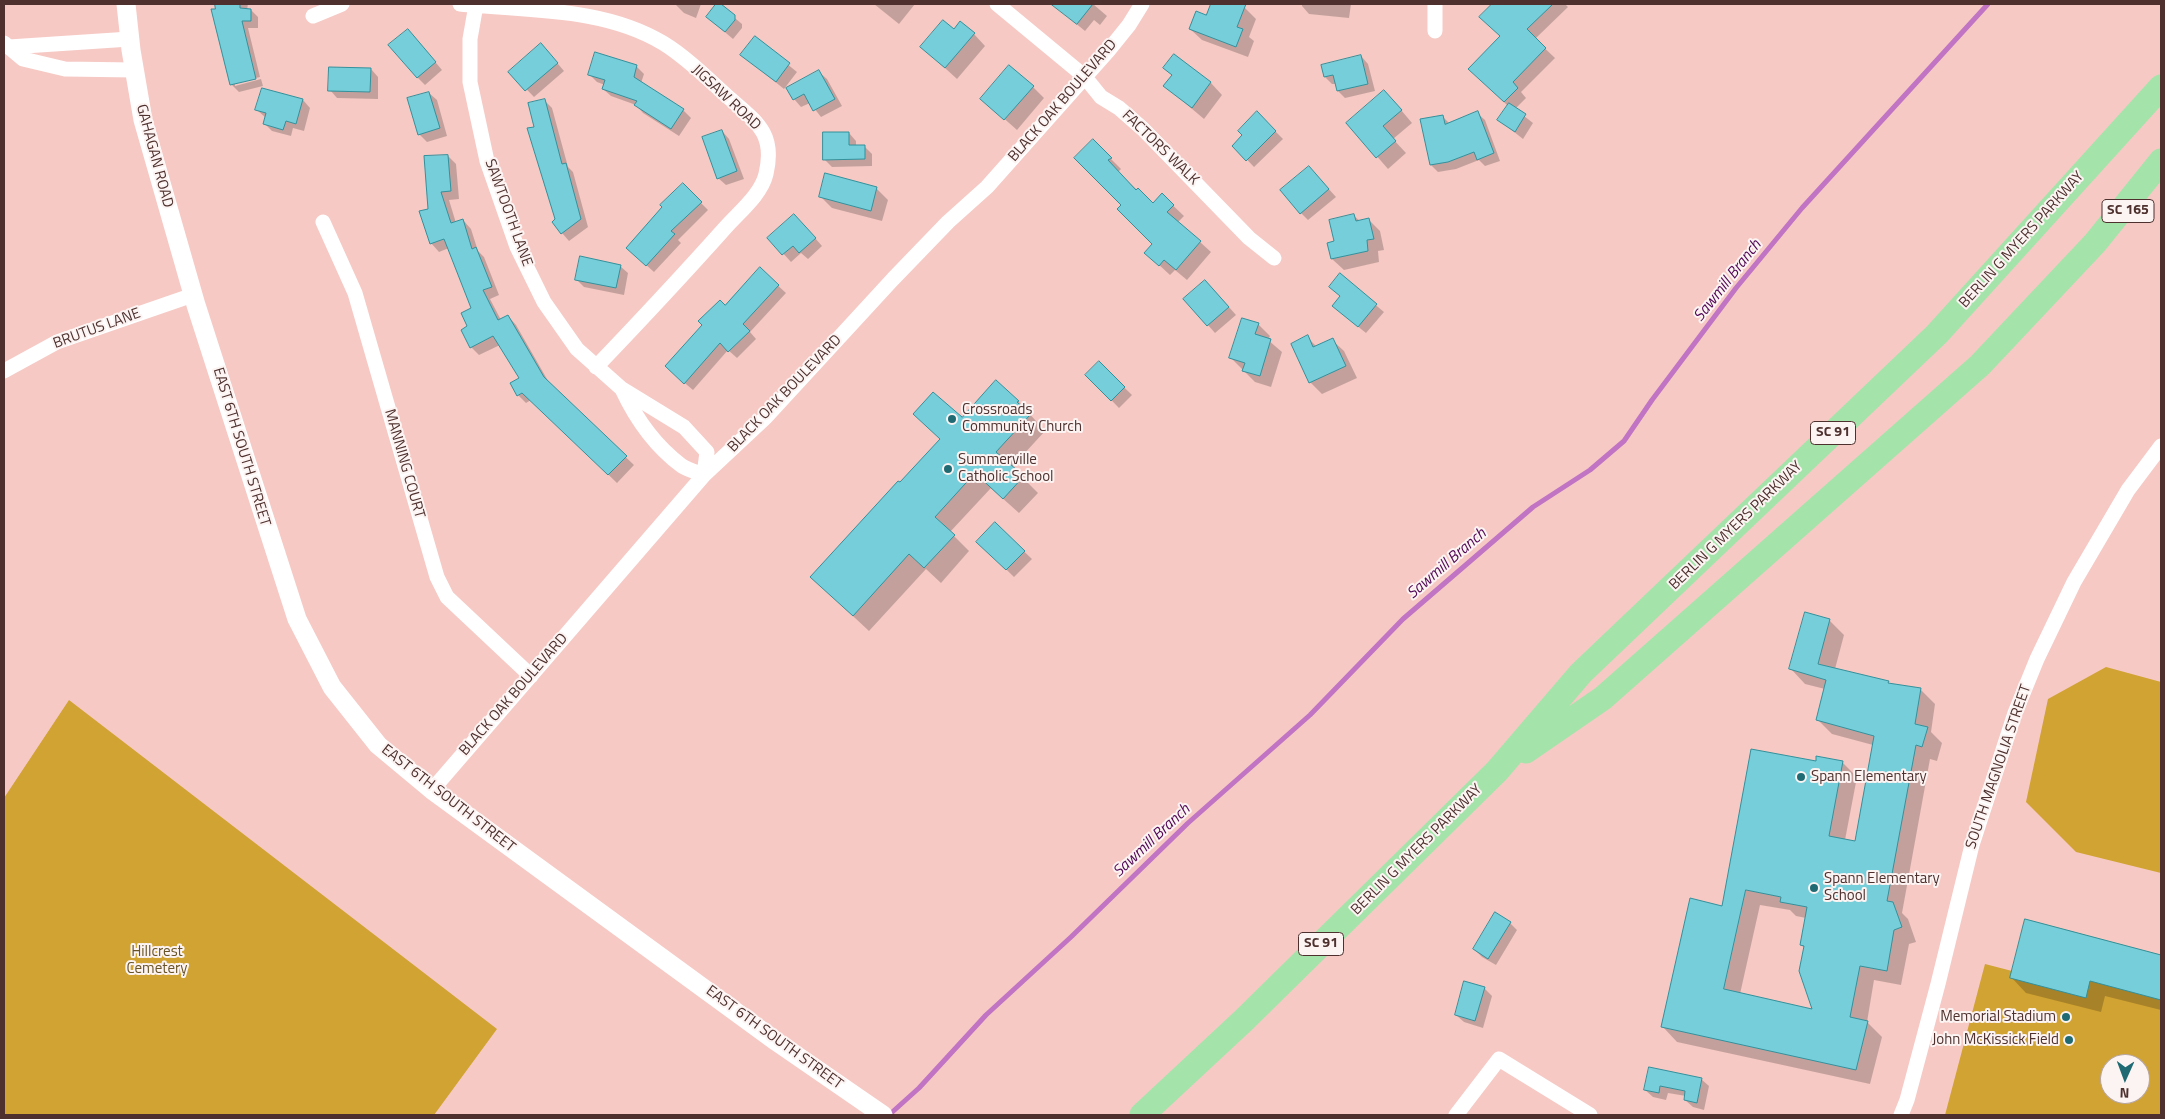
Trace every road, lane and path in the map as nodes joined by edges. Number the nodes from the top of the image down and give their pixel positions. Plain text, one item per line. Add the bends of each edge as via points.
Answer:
1 (126, 4) edge
2 (342, 4) edge
3 (460, 4) edge
4 (997, 4) edge
5 (1142, 4) edge
6 (1435, 4) edge
7 (476, 5) junction
8 (313, 16) dead end
9 (1434, 31) dead end
10 (130, 39) junction
11 (6, 45) edge
12 (134, 70) junction
13 (1084, 76) junction
14 (2161, 87) edge
15 (2161, 161) edge
16 (2161, 178) edge
17 (323, 222) dead end
18 (2095, 243) junction
19 (1274, 258) dead end
20 (195, 300) junction
21 (596, 366) junction
22 (4, 371) edge
23 (622, 389) junction
24 (2161, 446) edge
25 (704, 475) junction
26 (531, 676) junction
27 (1497, 771) junction
28 (432, 790) junction
29 (884, 1115) edge
30 (1142, 1115) edge
31 (1456, 1115) edge
32 (1590, 1115) edge
33 (1901, 1115) edge

1 - 10 street, GAHAGAN ROAD
2 - 8 street
3 - 7 street, JIGSAW ROAD
4 - 13 street, FACTORS WALK
5 - 13 street, BLACK OAK BOULEVARD via 1129,25
6 - 9 street
7 - 21 street, SAWTOOTH LANE via 470,39 470,82 487,161 517,247 540,295 577,350
7 - 21 street, JIGSAW ROAD via 524,8 628,25 665,44 696,69 756,122 768,139 766,175 756,194
10 - 11 street
10 - 12 street, GAHAGAN ROAD
11 - 12 street via 23,60 65,69
12 - 20 street, GAHAGAN ROAD via 143,120
13 - 19 street, FACTORS WALK via 1101,97 1144,129 1249,238
13 - 25 street, BLACK OAK BOULEVARD via 987,186 892,279 766,418
14 - 27 main road, BERLIN G MYERS PARKWAY / SC 91 via 1937,334 1582,673
15 - 18 main road, BERLIN G MYERS PARKWAY / SC 91
16 - 18 main road, SC 165
17 - 26 street, MANNING COURT via 355,293 437,577 447,597
18 - 27 main road, BERLIN G MYERS PARKWAY / SC 91 via 1980,365 1610,692
20 - 22 street, BRUTUS LANE via 57,342
20 - 28 street, EAST 6TH SOUTH STREET via 297,619 332,687 378,745
21 - 23 street, SAWTOOTH LANE
23 - 25 street, SAWTOOTH LANE via 646,432 683,467
23 - 25 street, SAWTOOTH LANE via 684,427 707,452
24 - 33 street, SOUTH MAGNOLIA STREET via 2128,490 2074,582 2015,713 1972,845
25 - 26 street, BLACK OAK BOULEVARD
26 - 28 street, BLACK OAK BOULEVARD
27 - 30 main road, BERLIN G MYERS PARKWAY / SC 91 via 1244,1020
28 - 29 street, EAST 6TH SOUTH STREET
31 - 32 street via 1499,1058

